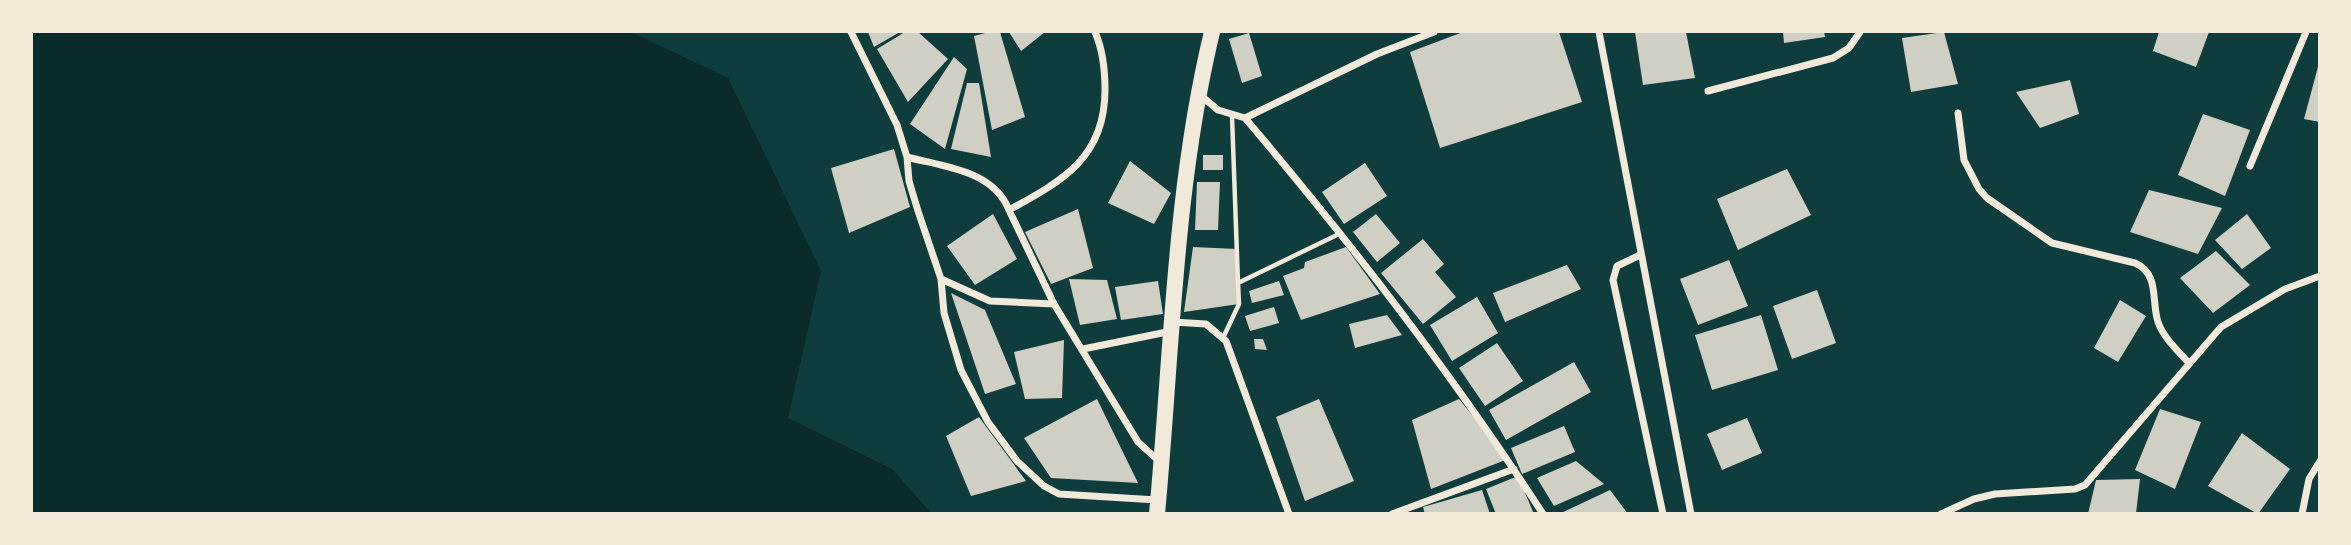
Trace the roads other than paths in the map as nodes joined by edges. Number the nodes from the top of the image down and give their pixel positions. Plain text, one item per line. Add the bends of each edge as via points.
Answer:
1 (851, 32) edge
2 (1095, 32) edge
3 (1434, 32) edge
4 (1599, 32) edge
5 (1860, 32) edge
6 (2306, 32) edge
7 (1209, 33) edge
8 (1708, 91) dead end
9 (1198, 94) junction
10 (1958, 113) dead end
11 (1233, 116) junction
12 (1245, 118) junction
13 (907, 157) junction
14 (2250, 166) dead end
15 (1009, 210) junction
16 (1340, 233) junction
17 (1640, 255) junction
18 (2319, 276) edge
19 (941, 279) junction
20 (1238, 283) junction
21 (1054, 304) junction
22 (1173, 326) junction
23 (1223, 338) junction
24 (1083, 349) junction
25 (2188, 362) junction
26 (2319, 461) edge
27 (1160, 462) junction
28 (1514, 469) junction
29 (1157, 507) edge
30 (1289, 513) edge
31 (1392, 513) edge
32 (1544, 513) edge
33 (1663, 513) edge
34 (1691, 513) edge
35 (1941, 513) edge
36 (2302, 513) edge

1 - 13 street via 891,109
2 - 15 street via 1105,104 1093,147 1079,165
3 - 12 street via 1377,54
4 - 17 street
5 - 8 street via 1849,48 1833,58
6 - 14 street
7 - 9 main road
9 - 11 street
9 - 22 main road via 1179,236
10 - 25 street via 1962,153 1979,189 2052,243 2145,269 2154,286 2159,324
11 - 12 street
11 - 20 lane
12 - 16 street
13 - 15 street via 978,176 1000,193
13 - 19 street via 909,181
15 - 21 street
16 - 20 lane
16 - 28 street via 1460,388
17 - 33 street via 1617,266 1613,280
17 - 34 street
18 - 25 street via 2231,319
19 - 21 street via 990,300
19 - 29 street via 944,313 961,370 988,422 1017,461 1059,494
20 - 23 lane via 1239,304
21 - 24 street
22 - 23 street via 1206,324
22 - 24 street
22 - 27 main road
23 - 30 street
24 - 27 street via 1138,442
25 - 35 street via 2085,485 1981,497
26 - 36 street via 2307,486
27 - 29 main road
28 - 31 street
28 - 32 street

